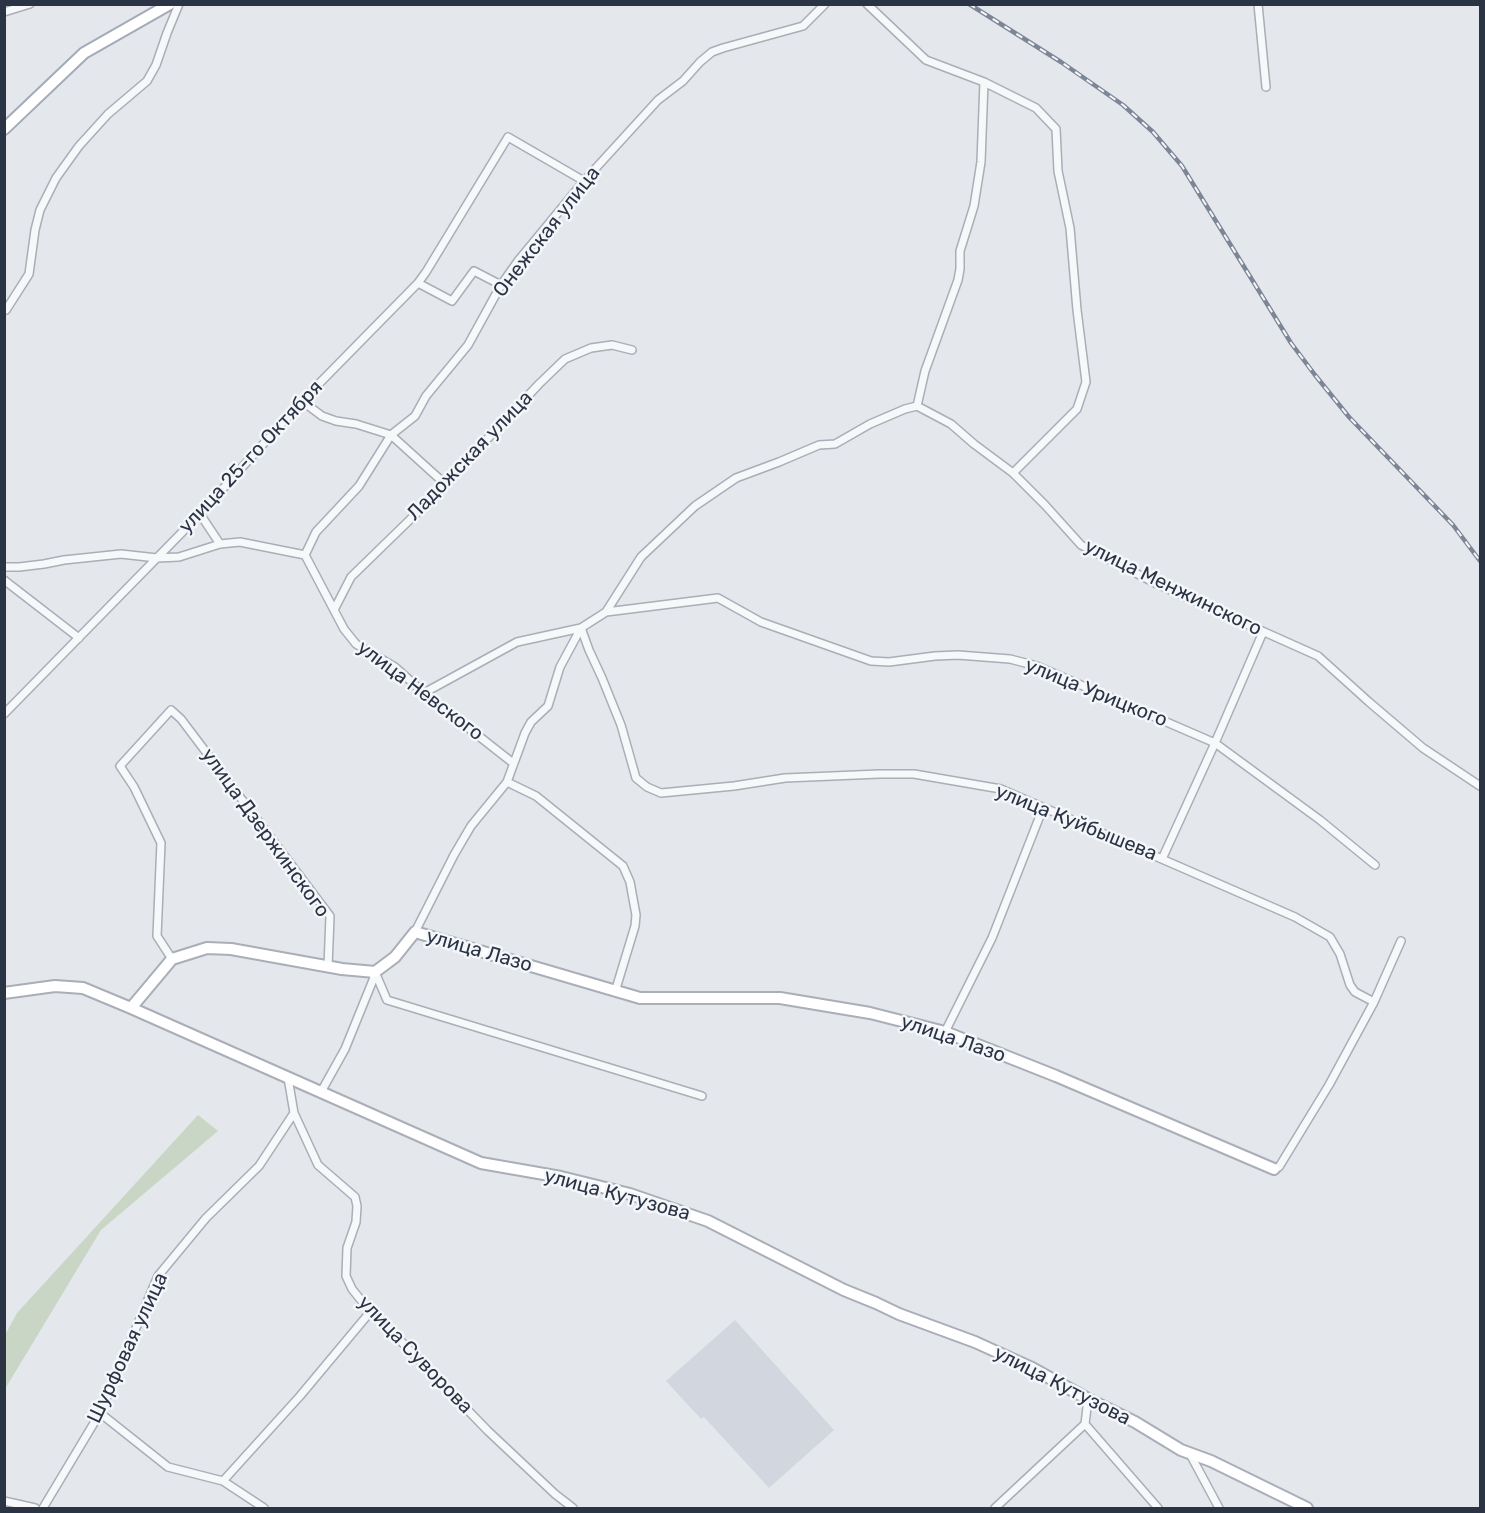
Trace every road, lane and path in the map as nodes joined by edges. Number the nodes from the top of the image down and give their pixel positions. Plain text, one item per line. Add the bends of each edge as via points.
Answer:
1 (30, 4) edge
2 (170, 4) edge
3 (178, 4) edge
4 (825, 4) edge
5 (867, 4) edge
6 (1258, 4) edge
7 (4, 12) edge
8 (984, 82) junction
9 (1266, 87) dead end
10 (4, 129) edge
11 (584, 181) junction
12 (418, 283) junction
13 (501, 285) junction
14 (6, 310) edge
15 (632, 350) dead end
16 (302, 401) junction
17 (917, 406) junction
18 (391, 435) junction
19 (1014, 473) junction
20 (444, 483) junction
21 (200, 514) junction
22 (220, 544) junction
23 (305, 555) junction
24 (157, 558) junction
25 (4, 567) edge
26 (4, 580) edge
27 (334, 610) junction
28 (606, 612) junction
29 (581, 628) junction
30 (1263, 632) junction
31 (79, 638) junction
32 (424, 693) junction
33 (4, 714) edge
34 (1215, 743) junction
35 (513, 763) junction
36 (507, 782) junction
37 (1480, 786) edge
38 (1044, 808) junction
39 (1162, 859) junction
40 (1376, 865) dead end
41 (415, 932) junction
42 (1401, 941) dead end
43 (172, 959) junction
44 (328, 967) junction
45 (375, 972) junction
46 (615, 992) junction
47 (4, 993) edge
48 (1374, 1002) junction
49 (131, 1008) junction
50 (945, 1032) junction
51 (288, 1078) junction
52 (321, 1092) junction
53 (702, 1096) dead end
54 (294, 1113) junction
55 (1274, 1169) joint
56 (371, 1311) junction
57 (1088, 1399) junction
58 (100, 1413) junction
59 (1085, 1424) junction
60 (1190, 1454) junction
61 (223, 1481) junction
62 (4, 1501) edge
63 (35, 1509) edge
64 (43, 1509) edge
65 (264, 1509) edge
66 (573, 1509) edge
67 (995, 1509) edge
68 (1158, 1509) edge
69 (1219, 1509) edge
70 (1307, 1509) edge

1 - 7 street
2 - 10 street via 84,53
3 - 14 street via 147,81 108,114 56,178 40,210 29,274
4 - 11 street, Онежская улица via 803,26 712,52 658,100
5 - 8 street via 926,60
6 - 9 street
8 - 17 street via 981,162 974,206 960,251 958,280
8 - 19 street via 1036,108 1056,129 1086,382 1077,408
11 - 12 street, улица 25-го Октября via 508,137
11 - 13 street, Онежская улица
12 - 13 street via 452,301 474,271
12 - 16 street, улица 25-го Октября
13 - 18 street, Онежская улица via 468,345 426,396 415,416
15 - 20 street, Ладожская улица via 612,345 591,348 565,359
16 - 18 street via 322,416
16 - 21 street, улица 25-го Октября
17 - 19 street, улица Менжинского via 951,424
17 - 28 street via 870,424 835,444 819,445 736,478 695,506 641,557
18 - 20 street
18 - 23 street, Онежская улица via 359,486 316,532
19 - 30 street, улица Менжинского via 1081,545
20 - 27 street, Ладожская улица via 351,577
21 - 22 street
21 - 24 street, улица 25-го Октября
22 - 23 street via 240,542
22 - 24 street via 179,557
23 - 27 street, улица Невского
24 - 25 street via 120,554
24 - 31 street, улица 25-го Октября
26 - 31 street
27 - 32 street, улица Невского via 356,644 395,667
28 - 29 street
28 - 34 street, улица Урицкого via 718,598 761,621 871,661 958,655 1010,659 1037,666
29 - 32 street via 517,642
29 - 35 street via 560,667 548,706 531,722
29 - 38 street, улица Куйбышева via 621,725 636,778 660,793 784,778 914,774 1001,789
30 - 34 street
30 - 37 street, улица Менжинского via 1318,656 1423,748
31 - 33 street, улица 25-го Октября
32 - 35 street, улица Невского
34 - 39 street
34 - 40 street, улица Урицкого
35 - 36 street
36 - 41 street via 471,826
36 - 46 street via 536,796 623,866 636,915
38 - 39 street, улица Куйбышева
38 - 50 street via 992,938
39 - 48 street, улица Куйбышева via 1330,937 1350,985
41 - 45 street, улица Лазо via 395,957
41 - 46 street, улица Лазо
42 - 48 street, улица Лазо
43 - 44 street via 207,948 231,949
43 - 44 street, улица Дзержинского via 157,936 161,843 120,766 171,710 181,718 330,916
43 - 49 street
44 - 45 street
45 - 52 street via 345,1049
45 - 53 street via 387,1000
46 - 50 street, улица Лазо via 640,998 780,998 870,1013
47 - 49 street via 55,986 83,988
48 - 55 street, улица Лазо via 1329,1085 1279,1167
49 - 51 street, улица Кутузова
50 - 55 street, улица Лазо
51 - 52 street, улица Кутузова
51 - 54 street, улица Суворова
52 - 57 street, улица Кутузова via 481,1163 630,1194 708,1221 844,1290 975,1342
54 - 56 street, улица Суворова via 318,1165 355,1197 356,1222 347,1248 346,1276
54 - 58 street, Шурфовая улица via 259,1166 206,1218 158,1276
56 - 61 street
56 - 66 street, улица Суворова via 488,1431
57 - 59 street
57 - 60 street, улица Кутузова
58 - 61 street via 168,1467
58 - 64 street, Шурфовая улица
59 - 67 street
59 - 68 street
60 - 69 street
60 - 70 street, улица Кутузова
61 - 65 street
62 - 63 street

